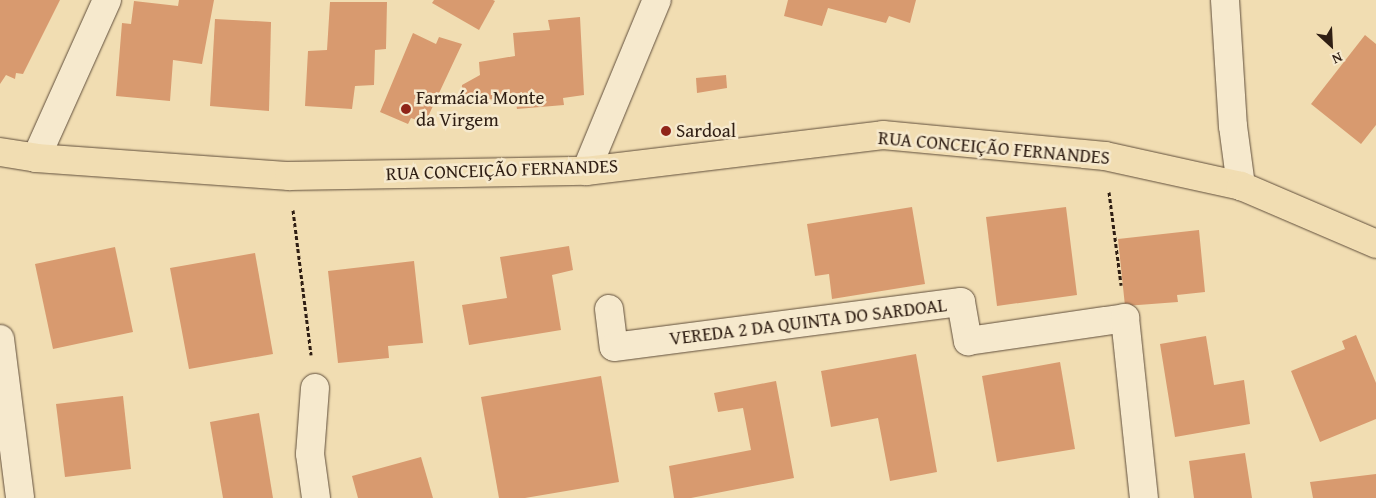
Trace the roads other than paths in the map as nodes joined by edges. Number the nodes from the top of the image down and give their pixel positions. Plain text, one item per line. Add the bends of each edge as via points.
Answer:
1 (107, 0) edge
2 (657, 0) edge
3 (1225, 0) edge
4 (1234, 0) edge
5 (1229, 35) junction
6 (0, 152) edge
7 (36, 158) junction
8 (586, 171) junction
9 (1241, 186) junction
10 (1376, 244) edge
11 (609, 308) dead end
12 (0, 339) edge
13 (315, 388) road end
14 (20, 498) edge
15 (316, 498) edge
16 (1144, 498) edge

1 - 7 street
2 - 8 street
3 - 5 street
4 - 5 street
5 - 9 street via 1233,126
6 - 7 main road, RUA CONCEIÇÃO FERNANDES
7 - 8 main road, RUA CONCEIÇÃO FERNANDES via 289,176
8 - 9 main road, RUA CONCEIÇÃO FERNANDES via 883,135 1105,156
9 - 10 main road, RUA CONCEIÇÃO FERNANDES
11 - 16 street, VEREDA 2 DA QUINTA DO SARDOAL via 614,347 962,302 968,341 1125,318
12 - 14 street
13 - 15 street via 310,454

